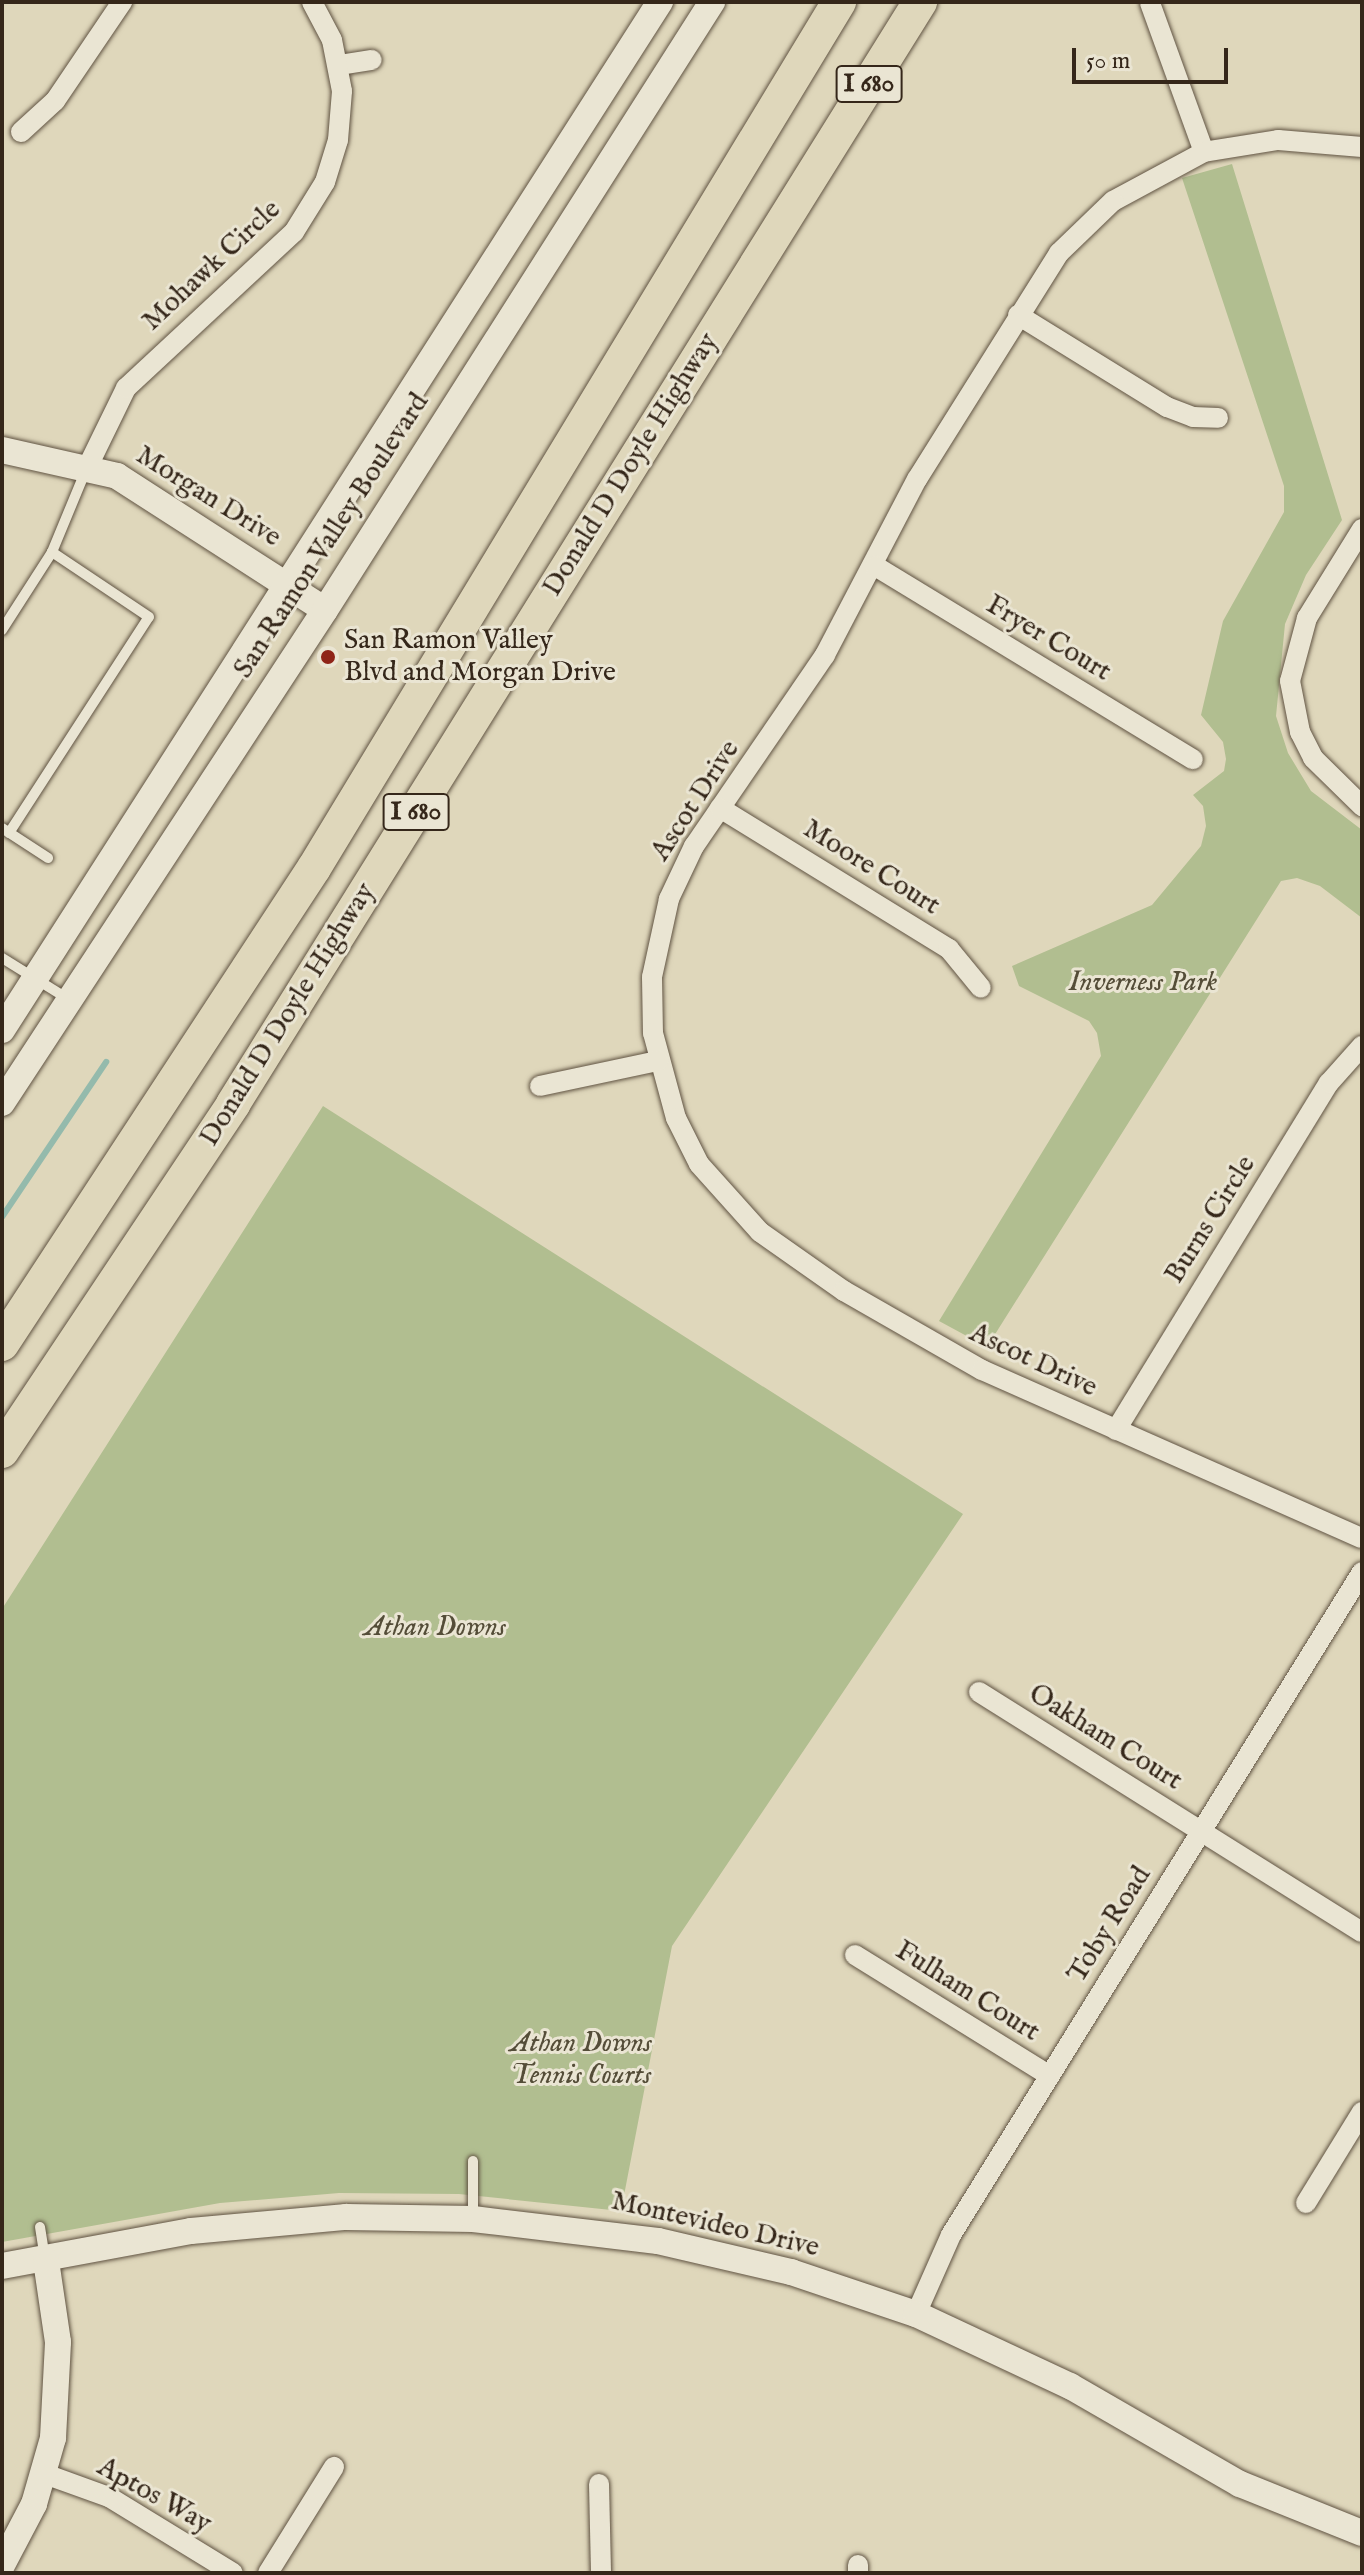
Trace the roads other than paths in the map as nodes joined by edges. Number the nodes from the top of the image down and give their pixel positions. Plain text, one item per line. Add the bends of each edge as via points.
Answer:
1 (122, 2) edge
2 (312, 2) edge
3 (660, 2) edge
4 (712, 2) edge
5 (839, 2) edge
6 (920, 2) edge
7 (1150, 3) edge
8 (372, 60) dead end
9 (339, 65) junction
10 (21, 132) dead end
11 (1362, 147) edge
12 (1204, 152) junction
13 (1018, 315) junction
14 (1218, 418) dead end
15 (2, 450) edge
16 (88, 466) junction
17 (1362, 529) edge
18 (52, 552) junction
19 (875, 566) junction
20 (288, 586) junction
21 (325, 610) junction
22 (2, 630) edge
23 (1193, 759) dead end
24 (1362, 806) edge
25 (720, 808) junction
26 (6, 830) edge
27 (48, 858) dead end
28 (2, 958) edge
29 (36, 978) junction
30 (981, 988) dead end
31 (69, 1000) junction
32 (2, 1030) edge
33 (1362, 1046) edge
34 (658, 1061) junction
35 (540, 1086) dead end
36 (2, 1103) edge
37 (2, 1344) edge
38 (1116, 1430) junction
39 (2, 1451) edge
40 (1362, 1538) edge
41 (1362, 1572) edge
42 (979, 1692) dead end
43 (1201, 1831) junction
44 (1362, 1932) edge
45 (855, 1955) dead end
46 (1050, 2076) junction
47 (1362, 2112) edge
48 (473, 2161) dead end
49 (1306, 2203) dead end
50 (473, 2219) junction
51 (40, 2227) dead end
52 (46, 2261) junction
53 (2, 2266) edge
54 (916, 2314) junction
55 (334, 2467) dead end
56 (45, 2474) junction
57 (599, 2484) dead end
58 (1362, 2533) edge
59 (2, 2565) edge
60 (233, 2573) edge
61 (268, 2573) edge
62 (601, 2573) edge

1 - 10 street via 55,101
2 - 9 street, Mohawk Circle
3 - 20 main road, San Ramon Valley Boulevard
4 - 21 main road, San Ramon Valley Boulevard
5 - 37 highway, Donald D Doyle Highway / I 680 via 314,868
6 - 39 highway, Donald D Doyle Highway / I 680 via 341,934
7 - 12 street
8 - 9 street
9 - 16 street, Mohawk Circle via 338,140 325,182 305,218 140,371 110,411
11 - 12 street, Ascot Drive via 1278,140
12 - 13 street, Ascot Drive via 1113,201 1059,253
13 - 14 street via 1167,407 1193,417
13 - 19 street, Ascot Drive via 917,479
15 - 16 main road, Morgan Drive
16 - 18 lane
16 - 20 main road, Morgan Drive via 141,489
17 - 24 street via 1307,618 1290,681 1296,719 1313,758
18 - 22 lane
18 - 26 lane via 149,617
19 - 23 street, Fryer Court
19 - 25 street, Ascot Drive via 778,729
20 - 21 main road, Morgan Drive
20 - 29 main road, San Ramon Valley Boulevard
21 - 31 main road, San Ramon Valley Boulevard
25 - 30 street, Moore Court via 949,949
25 - 34 street, Ascot Drive via 679,875 661,926 652,977
26 - 27 lane
28 - 29 lane
29 - 31 lane
29 - 32 main road, San Ramon Valley Boulevard
31 - 36 main road, San Ramon Valley Boulevard
33 - 38 street, Burns Circle via 1329,1083
34 - 35 street
34 - 38 street, Ascot Drive via 676,1118 699,1164 760,1232 933,1344
38 - 40 street, Ascot Drive
41 - 43 street, Toby Road
42 - 43 street, Oakham Court
43 - 44 street, Oakham Court
43 - 46 street, Toby Road
45 - 46 street, Fulham Court
46 - 54 street, Toby Road via 951,2235
47 - 49 street
48 - 50 lane
50 - 52 main road, Montevideo Drive via 346,2217 244,2224 122,2242
50 - 54 main road, Montevideo Drive via 607,2232 699,2249
51 - 52 lane
52 - 53 main road, Montevideo Drive
52 - 56 main road via 59,2374
54 - 58 main road, Montevideo Drive via 1070,2386 1240,2484
55 - 61 street
56 - 59 main road
56 - 60 street, Aptos Way via 109,2497
57 - 62 street

